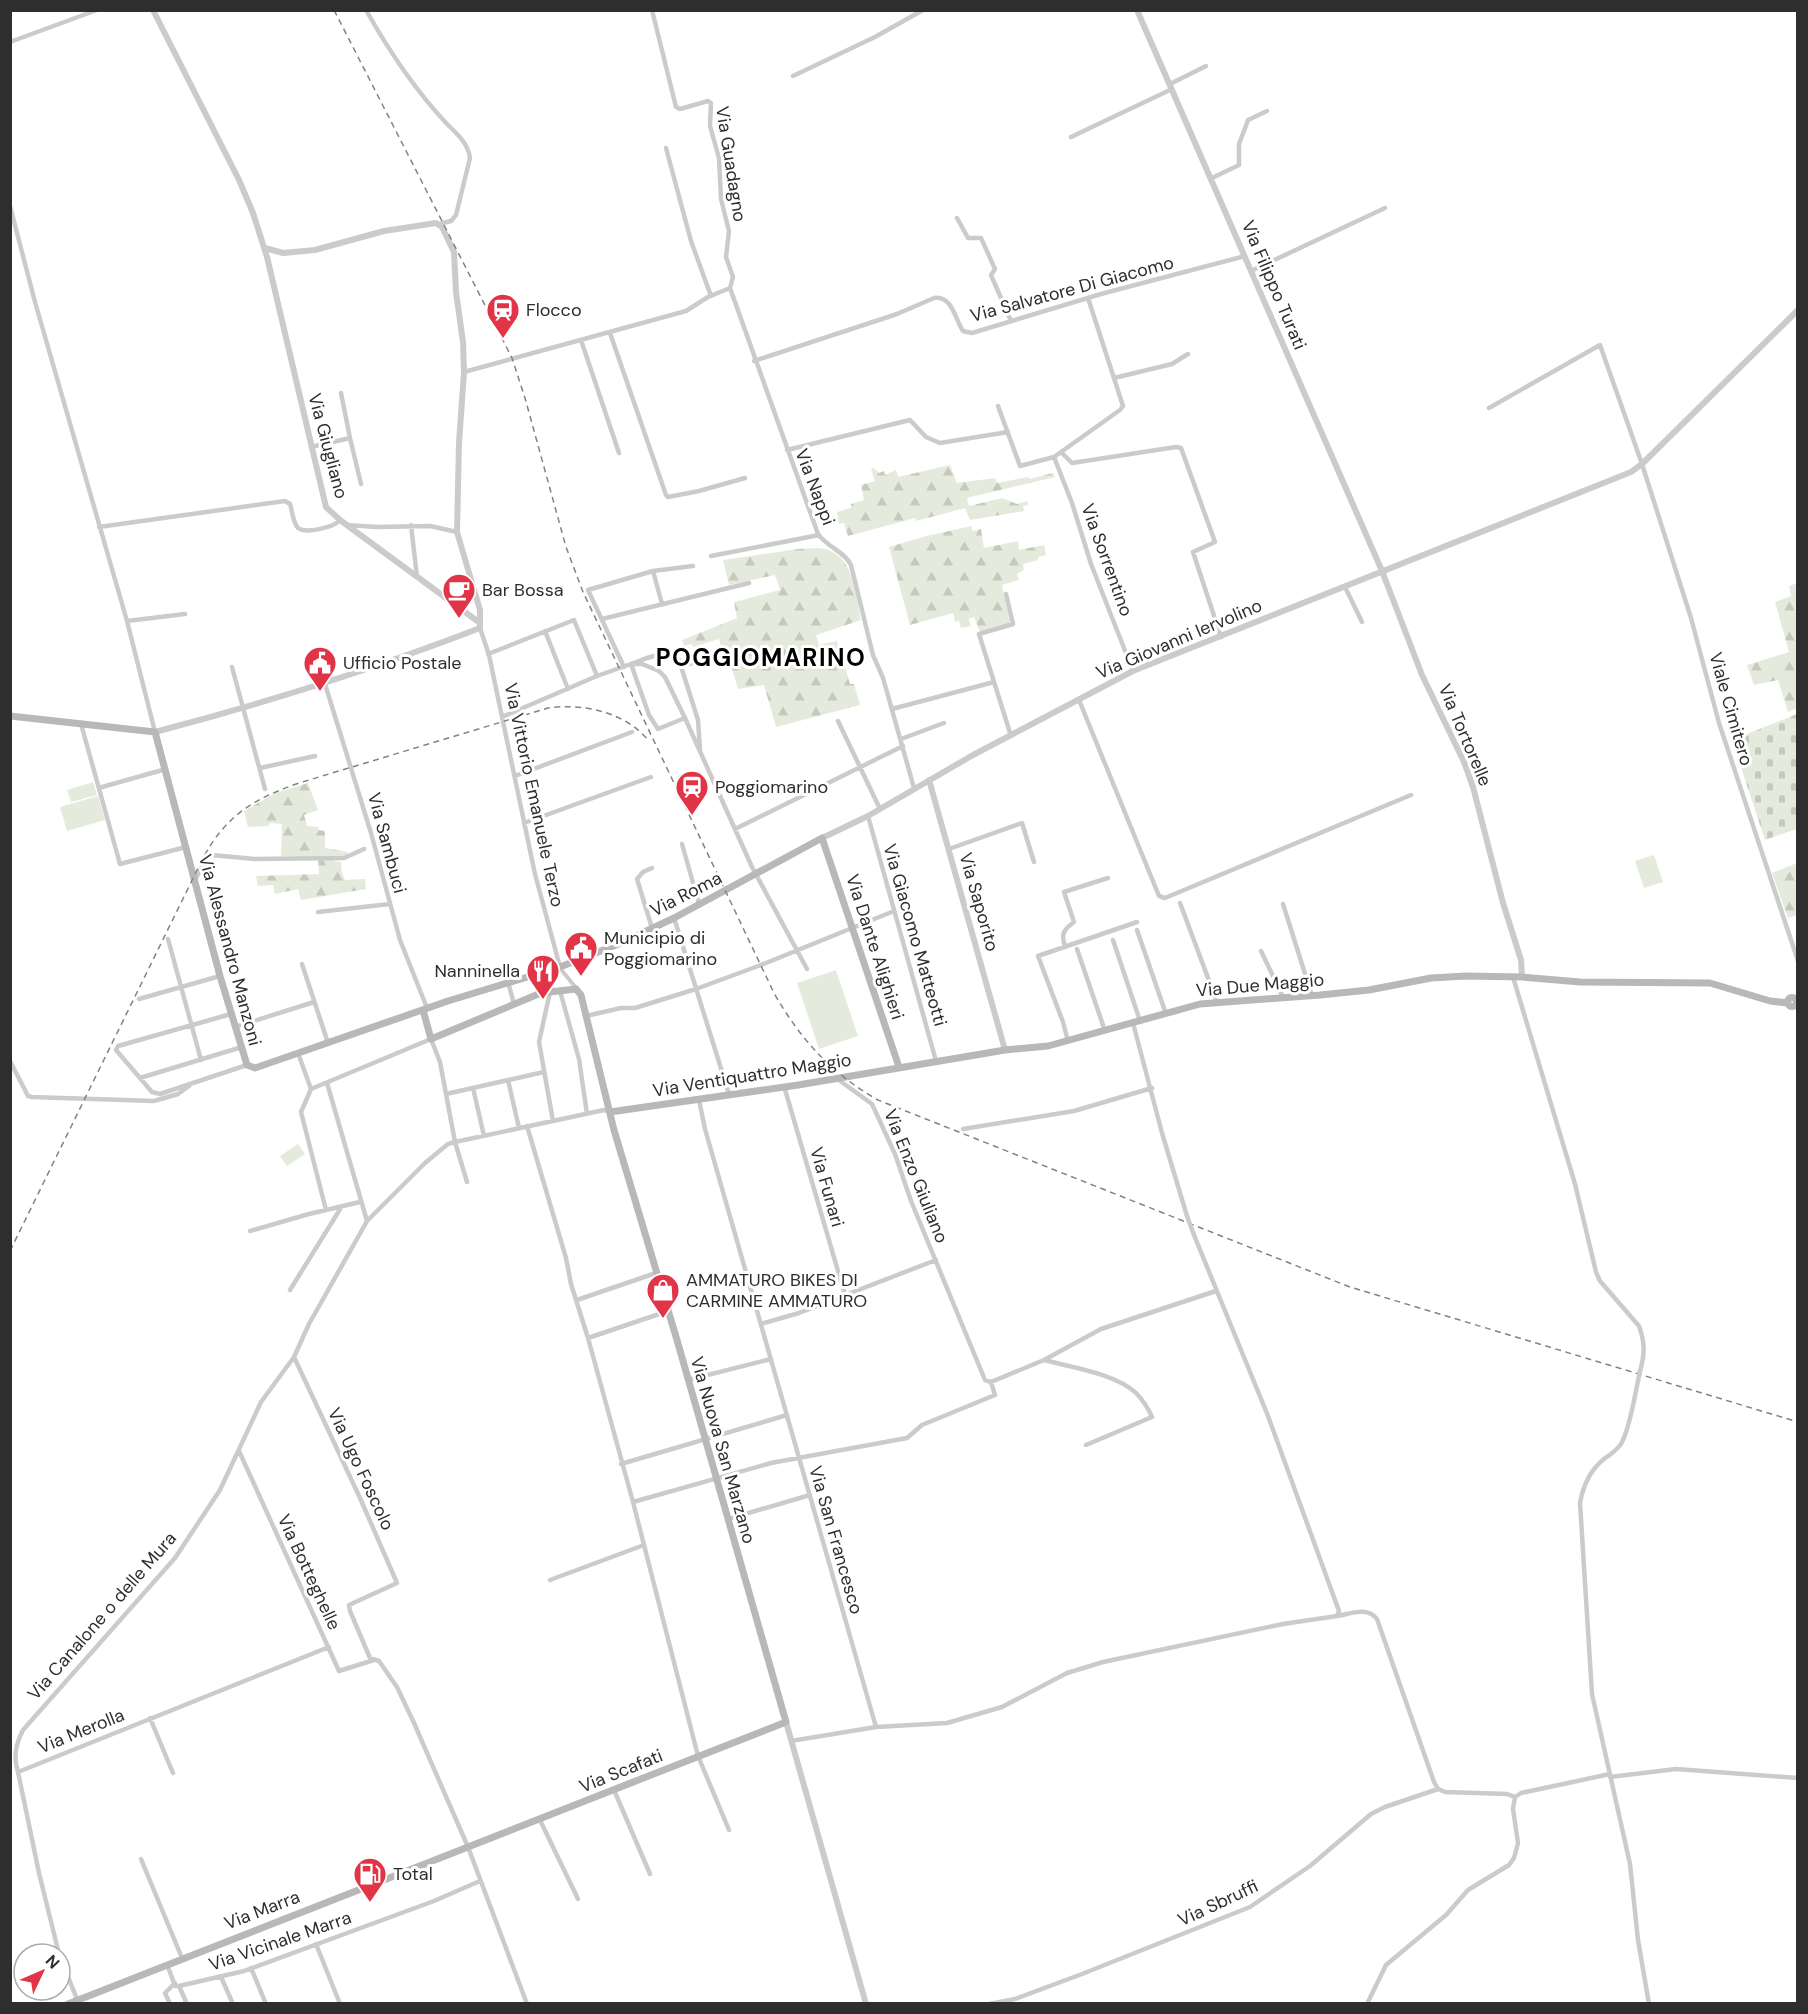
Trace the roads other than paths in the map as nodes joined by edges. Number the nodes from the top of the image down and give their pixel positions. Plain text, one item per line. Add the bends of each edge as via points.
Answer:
1 (97, 10) edge
2 (153, 10) edge
3 (366, 10) edge
4 (652, 10) edge
5 (923, 10) edge
6 (1137, 10) edge
7 (10, 42) edge
8 (1206, 66) dead end
9 (793, 76) dead end
10 (1171, 87) junction
11 (1267, 111) dead end
12 (1071, 137) dead end
13 (666, 148) dead end
14 (1212, 178) junction
15 (10, 206) edge
16 (1385, 208) dead end
17 (957, 218) dead end
18 (439, 224) junction
19 (13, 230) edge
20 (265, 248) junction
21 (1245, 256) junction
22 (1251, 271) junction
23 (730, 288) junction
24 (711, 296) junction
25 (1088, 298) junction
26 (1797, 310) edge
27 (1011, 321) junction
28 (610, 333) junction
29 (581, 340) junction
30 (1188, 354) dead end
31 (754, 361) junction
32 (464, 372) junction
33 (1114, 378) junction
34 (340, 393) dead end
35 (998, 406) dead end
36 (1489, 408) dead end
37 (1008, 432) junction
38 (350, 438) junction
39 (311, 447) junction
40 (787, 450) junction
41 (619, 453) dead end
42 (1062, 453) junction
43 (1054, 457) junction
44 (1642, 464) junction
45 (745, 478) dead end
46 (361, 484) dead end
47 (340, 520) junction
48 (346, 525) junction
49 (411, 525) junction
50 (99, 527) junction
51 (457, 532) junction
52 (819, 535) junction
53 (711, 556) dead end
54 (693, 566) dead end
55 (653, 571) junction
56 (1382, 571) junction
57 (417, 577) junction
58 (749, 583) dead end
59 (1345, 586) junction
60 (1006, 594) dead end
61 (662, 604) junction
62 (185, 614) dead end
63 (602, 619) junction
64 (127, 621) junction
65 (1362, 622) dead end
66 (479, 623) junction
67 (546, 631) junction
68 (1221, 637) junction
69 (488, 654) junction
70 (724, 654) dead end
71 (631, 664) junction
72 (682, 666) junction
73 (624, 667) junction
74 (232, 668) dead end
75 (1133, 671) junction
76 (597, 676) junction
77 (994, 682) junction
78 (325, 684) junction
79 (568, 690) junction
80 (1079, 700) junction
81 (243, 709) junction
82 (892, 709) junction
83 (10, 716) edge
84 (502, 717) junction
85 (685, 718) junction
86 (838, 721) dead end
87 (944, 723) dead end
88 (81, 724) junction
89 (155, 732) junction
90 (632, 732) dead end
91 (1011, 736) junction
92 (901, 739) junction
93 (903, 746) junction
94 (700, 752) junction
95 (315, 756) dead end
96 (861, 766) junction
97 (260, 768) junction
98 (166, 769) junction
99 (515, 776) junction
100 (651, 777) dead end
101 (929, 780) junction
102 (102, 787) dead end
103 (914, 788) junction
104 (266, 789) dead end
105 (1411, 795) dead end
106 (880, 809) junction
107 (868, 816) junction
108 (524, 823) junction
109 (735, 829) junction
110 (822, 838) junction
111 (682, 844) dead end
112 (186, 847) junction
113 (364, 849) dead end
114 (949, 849) junction
115 (1034, 862) dead end
116 (652, 868) dead end
117 (756, 874) junction
118 (1108, 878) dead end
119 (195, 880) junction
120 (1180, 903) dead end
121 (390, 904) junction
122 (699, 904) junction
123 (1282, 904) dead end
124 (894, 911) junction
125 (318, 912) dead end
126 (674, 918) junction
127 (1137, 922) dead end
128 (852, 927) junction
129 (652, 928) junction
130 (1137, 930) dead end
131 (168, 939) dead end
132 (1113, 940) dead end
133 (1065, 947) junction
134 (1077, 949) dead end
135 (797, 950) junction
136 (1262, 951) dead end
137 (1797, 962) edge
138 (302, 964) dead end
139 (560, 967) junction
140 (807, 969) dead end
141 (220, 976) junction
142 (1514, 977) junction
143 (1522, 977) junction
144 (508, 982) junction
145 (180, 988) junction
146 (576, 989) junction
147 (696, 989) junction
148 (560, 991) junction
149 (550, 992) junction
150 (1312, 996) junction
151 (1283, 997) junction
152 (139, 999) dead end
153 (314, 1002) junction
154 (1217, 1002) junction
155 (1795, 1003) edge
156 (514, 1004) junction
157 (425, 1009) junction
158 (231, 1014) junction
159 (1166, 1014) junction
160 (586, 1016) junction
161 (1136, 1022) junction
162 (192, 1026) junction
163 (235, 1027) junction
164 (1105, 1031) junction
165 (431, 1039) junction
166 (1068, 1041) junction
167 (328, 1043) junction
168 (242, 1047) junction
169 (1005, 1050) junction
170 (298, 1053) junction
171 (201, 1060) junction
172 (10, 1061) edge
173 (936, 1061) junction
174 (247, 1065) junction
175 (898, 1067) junction
176 (544, 1072) junction
177 (140, 1078) junction
178 (836, 1078) junction
179 (508, 1080) junction
180 (327, 1083) junction
181 (191, 1084) junction
182 (784, 1086) junction
183 (473, 1088) junction
184 (1152, 1088) junction
185 (311, 1089) junction
186 (446, 1094) junction
187 (729, 1095) junction
188 (699, 1100) junction
189 (610, 1112) junction
190 (587, 1114) junction
191 (553, 1121) junction
192 (527, 1126) junction
193 (519, 1128) junction
194 (963, 1129) dead end
195 (484, 1137) junction
196 (455, 1142) junction
197 (467, 1182) dead end
198 (360, 1202) junction
199 (342, 1206) junction
200 (326, 1210) junction
201 (367, 1221) junction
202 (250, 1231) dead end
203 (936, 1260) junction
204 (656, 1273) junction
205 (290, 1290) dead end
206 (1216, 1291) junction
207 (845, 1295) junction
208 (577, 1300) junction
209 (668, 1311) junction
210 (761, 1324) junction
211 (588, 1338) junction
212 (294, 1357) junction
213 (771, 1359) junction
214 (1044, 1360) junction
215 (688, 1380) junction
216 (991, 1382) junction
217 (787, 1415) junction
218 (705, 1438) junction
219 (1086, 1445) dead end
220 (239, 1451) junction
221 (799, 1457) junction
222 (621, 1464) junction
223 (716, 1479) junction
224 (810, 1495) junction
225 (633, 1502) junction
226 (728, 1520) junction
227 (644, 1545) junction
228 (550, 1580) dead end
229 (1337, 1616) junction
230 (328, 1647) junction
231 (374, 1660) junction
232 (150, 1719) junction
233 (786, 1722) junction
234 (876, 1727) junction
235 (791, 1741) junction
236 (698, 1756) junction
237 (18, 1772) junction
238 (173, 1773) dead end
239 (1610, 1775) junction
240 (1797, 1778) edge
241 (1438, 1789) junction
242 (614, 1790) junction
243 (1515, 1797) junction
244 (540, 1820) junction
245 (729, 1830) dead end
246 (468, 1847) junction
247 (141, 1859) dead end
248 (651, 1874) dead end
249 (480, 1881) junction
250 (578, 1899) dead end
251 (56, 1942) edge
252 (316, 1944) junction
253 (182, 1958) junction
254 (167, 1964) junction
255 (251, 1968) junction
256 (221, 1977) junction
257 (177, 1985) junction
258 (72, 1987) edge
259 (78, 2002) edge
260 (68, 2004) edge
261 (170, 2004) edge
262 (187, 2004) edge
263 (233, 2004) edge
264 (266, 2004) edge
265 (340, 2004) edge
266 (527, 2004) edge
267 (866, 2004) edge
268 (989, 2004) edge
269 (1367, 2004) edge
270 (1649, 2004) edge

1 - 7 street
2 - 20 street, Via Giugliano via 235,172
3 - 18 street via 417,90 469,150 456,215
4 - 23 street, Via Guadagno via 676,107 711,103 710,126 729,231 726,257 734,277
5 - 9 street
6 - 10 street, Via Filippo Turati
8 - 10 street
10 - 12 street
10 - 14 street, Via Filippo Turati
11 - 14 street via 1248,120 1239,144 1239,165
13 - 24 street
14 - 21 street, Via Filippo Turati
15 - 19 street
16 - 22 street
17 - 27 street via 968,238 981,238
18 - 20 street via 384,231 315,250 282,253
18 - 32 street via 454,252
19 - 50 street
20 - 39 street, Via Giugliano
21 - 22 street, Via Filippo Turati
21 - 25 street, Via Salvatore Di Giacomo
22 - 56 street, Via Filippo Turati
23 - 24 street
23 - 31 street, Via Nappi
24 - 28 street via 686,311
25 - 27 street, Via Salvatore Di Giacomo
25 - 33 street
26 - 44 street, Via Giovanni Iervolino
27 - 31 street, Via Salvatore Di Giacomo via 965,333 948,301 934,298
28 - 29 street
28 - 45 street via 667,496
29 - 32 street
29 - 41 street
30 - 33 street via 1172,364
31 - 40 street, Via Nappi
32 - 51 street
33 - 42 street via 1122,408
34 - 38 street
35 - 37 street
36 - 44 street, Viale Cimitero via 1600,345
37 - 40 street via 940,443 926,437 910,420
37 - 43 street via 1020,466
38 - 39 street
38 - 46 street
39 - 47 street, Via Giugliano via 326,507
40 - 52 street, Via Nappi
42 - 43 street
42 - 68 street via 1072,463 1181,448 1215,542 1193,552
43 - 75 street, Via Sorrentino
44 - 56 street, Via Giovanni Iervolino via 1631,472
44 - 137 street, Viale Cimitero via 1691,618 1719,723
47 - 48 street, Via Giugliano
47 - 50 street via 333,527 300,529 285,501
48 - 49 street
48 - 57 street, Via Giugliano
49 - 51 street
49 - 57 street
50 - 64 street
51 - 66 street via 480,610
52 - 53 street
52 - 82 street, Via Nappi via 847,557 851,565 873,655
54 - 55 street
55 - 61 street
55 - 63 street via 588,590
56 - 59 street, Via Giovanni Iervolino
56 - 143 street, Via Tortorelle via 1422,675 1473,787 1518,949
57 - 66 street, Via Giugliano
58 - 61 street
59 - 65 street
59 - 68 street, Via Giovanni Iervolino
60 - 77 street via 1013,624 979,634
61 - 63 street
62 - 64 street
63 - 73 street
64 - 89 street
66 - 69 street, Via Vittorio Emanuele Terzo
66 - 78 street
67 - 69 street
67 - 76 street via 574,620
67 - 79 street
68 - 75 street, Via Giovanni Iervolino
69 - 84 street, Via Vittorio Emanuele Terzo
70 - 72 street
71 - 72 street via 666,654 676,657
71 - 73 street
71 - 85 street via 651,666 665,677
71 - 85 street via 649,716 658,729
72 - 94 street via 698,720
73 - 76 street
74 - 81 street
75 - 80 street, Via Giovanni Iervolino
76 - 79 street
77 - 82 street
77 - 91 street
78 - 81 street
78 - 121 street, Via Sambuci
79 - 84 street
80 - 91 street, Via Giovanni Iervolino
80 - 105 street via 1159,896 1165,898
81 - 89 street
81 - 97 street
82 - 92 street, Via Nappi
83 - 88 main road
84 - 99 street, Via Vittorio Emanuele Terzo
85 - 94 street
86 - 96 street
87 - 92 street
88 - 89 main road
88 - 112 street via 120,864
89 - 98 main road, Via Alessandro Manzoni
90 - 99 street
91 - 101 street, Via Giovanni Iervolino
92 - 93 street, Via Nappi
93 - 96 street
93 - 103 street, Via Nappi
94 - 109 street
95 - 97 street
96 - 106 street
96 - 109 street
97 - 104 street
98 - 102 street
98 - 112 main road, Via Alessandro Manzoni
99 - 108 street, Via Vittorio Emanuele Terzo
100 - 108 street
101 - 103 street
101 - 114 street, Via Saporito
103 - 106 street
106 - 107 street
107 - 110 street
107 - 124 street, Via Giacomo Matteotti
108 - 139 street, Via Vittorio Emanuele Terzo
109 - 117 street
110 - 117 main road, Via Roma
110 - 128 main road, Via Dante Alighieri
111 - 122 street
112 - 119 main road, Via Alessandro Manzoni
113 - 119 street via 344,858 255,859 211,855
114 - 115 street via 1022,823
114 - 169 street, Via Saporito
116 - 129 street via 637,879
117 - 122 main road, Via Roma
117 - 135 street
118 - 133 street via 1064,892 1074,922 1063,933
119 - 141 main road, Via Alessandro Manzoni
120 - 154 street
121 - 125 street
121 - 157 street, Via Sambuci
122 - 126 main road, Via Roma
123 - 150 street
124 - 128 street
124 - 173 street, Via Giacomo Matteotti
126 - 129 main road, Via Roma
126 - 147 street
127 - 133 street
128 - 135 street
128 - 175 main road, Via Dante Alighieri
129 - 139 main road, Via Roma
130 - 159 street
131 - 145 street
132 - 161 street
133 - 166 street via 1038,956
134 - 164 street
135 - 140 street
135 - 147 street
136 - 151 street
138 - 153 street
139 - 144 main road, Via Alessandro Manzoni
139 - 146 street
141 - 145 street
141 - 158 main road, Via Alessandro Manzoni
142 - 143 main road, Via Due Maggio
142 - 150 main road, Via Due Maggio via 1431,978
142 - 239 street, bridge via 1575,1184 1596,1272 1642,1334 1644,1356 1624,1437 1589,1475 1580,1503 1592,1694
143 - 155 main road, Via Due Maggio via 1580,982 1710,983 1770,1001
144 - 156 street
144 - 157 main road, Via Alessandro Manzoni
145 - 152 street
145 - 162 street
146 - 148 main road
146 - 160 main road, Via Nuova San Marzano
147 - 160 street via 635,1008
147 - 187 street
148 - 149 main road
148 - 190 street via 579,1059
149 - 156 main road
149 - 176 street via 539,1042
150 - 151 main road, Via Due Maggio
151 - 154 main road, Via Due Maggio
153 - 163 street
153 - 167 street
154 - 159 main road, Via Due Maggio
156 - 165 main road
157 - 165 main road
157 - 167 main road, Via Alessandro Manzoni
158 - 162 street
158 - 163 main road, Via Alessandro Manzoni
159 - 161 main road, Via Due Maggio
160 - 189 main road, Via Nuova San Marzano
161 - 164 main road, Via Due Maggio
161 - 184 street
162 - 171 street
162 - 177 street via 117,1047
163 - 168 main road, Via Alessandro Manzoni
164 - 166 main road, Via Due Maggio
165 - 180 street
165 - 186 street
166 - 169 main road, Via Due Maggio
167 - 170 main road, Via Alessandro Manzoni
168 - 171 street
168 - 174 main road, Via Alessandro Manzoni
169 - 173 main road, Via Due Maggio
170 - 174 main road, Via Alessandro Manzoni via 255,1068
170 - 185 street
171 - 177 street
172 - 181 street via 32,1097 154,1101 178,1094
173 - 175 main road, Via Due Maggio
174 - 181 street
175 - 178 main road, Via Ventiquattro Maggio
176 - 179 street
176 - 191 street
177 - 181 street via 160,1095
178 - 182 main road, Via Ventiquattro Maggio
178 - 203 street, Via Enzo Giuliano via 872,1104
179 - 183 street
179 - 193 street
180 - 185 street
180 - 198 street
182 - 187 main road, Via Ventiquattro Maggio
182 - 207 street, Via Funari
183 - 186 street
183 - 195 street
184 - 194 street via 1074,1112
184 - 206 street, bridge via 1187,1216
185 - 200 street via 301,1112
186 - 196 street
187 - 188 main road, Via Ventiquattro Maggio
188 - 189 main road, Via Ventiquattro Maggio
188 - 210 street
189 - 190 street
189 - 204 main road, Via Nuova San Marzano
190 - 191 street
191 - 192 street
192 - 193 street
192 - 208 street
193 - 195 street
195 - 196 street
196 - 197 street
196 - 201 street via 425,1163
198 - 199 street
198 - 201 street
199 - 200 street
199 - 205 street
200 - 202 street
201 - 212 street
203 - 207 street, Via Enzo Giuliano
203 - 216 street via 985,1380
204 - 208 street
204 - 209 main road, Via Nuova San Marzano
206 - 214 street via 1101,1329
206 - 229 street via 1287,1466 1339,1611
207 - 210 street, Via Enzo Giuliano
208 - 211 street
209 - 211 street
209 - 215 main road, Via Nuova San Marzano
210 - 213 street, Via San Francesco
211 - 222 street
212 - 220 street, Via Canalone o delle Mura via 261,1402
212 - 231 street, Via Ugo Foscolo via 397,1583 349,1605
213 - 215 street
213 - 217 street, Via San Francesco
214 - 216 street
214 - 219 street via 1096,1373 1132,1389 1152,1417
215 - 218 main road, Via Nuova San Marzano
216 - 221 street via 995,1395 922,1425 907,1438
217 - 218 street
217 - 221 street, Via San Francesco
218 - 222 street
218 - 223 main road, Via Nuova San Marzano
220 - 230 street, Via Botteghelle
220 - 237 street, Via Canalone o delle Mura via 220,1490 175,1558 23,1730 15,1753
221 - 223 street
221 - 224 street, Via San Francesco
222 - 225 street
223 - 225 street
223 - 226 main road, Via Nuova San Marzano
224 - 226 street
224 - 234 street, Via San Francesco
225 - 227 street
226 - 233 main road, Via Nuova San Marzano
227 - 228 street
227 - 236 street
229 - 234 street via 1103,1662 1067,1673 1002,1707 947,1723
229 - 241 street via 1366,1612 1377,1619
230 - 231 street, Via Botteghelle via 339,1671
230 - 232 street, Via Merolla
231 - 246 street, Via Ugo Foscolo via 379,1661 397,1686
232 - 237 street, Via Merolla
232 - 238 street
233 - 235 street, Via Nuova San Marzano
233 - 236 main road, Via Scafati
234 - 235 street
235 - 267 street, Via Nuova San Marzano
236 - 242 main road, Via Scafati
236 - 245 street
237 - 251 street
239 - 240 street via 1676,1769
239 - 243 street
239 - 270 street via 1630,1864
241 - 243 street
241 - 268 street, Via Sbruffi via 1371,1814 1310,1866 1250,1907 1015,1999
242 - 244 main road, Via Scafati
242 - 248 street
243 - 269 street via 1518,1843 1509,1865 1468,1890 1446,1915 1386,1965
244 - 246 main road, Via Scafati
244 - 250 street
246 - 249 street, Via Ugo Foscolo
246 - 253 main road, Via Marra
247 - 253 street
249 - 252 street, Via Vicinale Marra
249 - 266 street, Via Ugo Foscolo
252 - 255 street, Via Vicinale Marra
252 - 265 street
253 - 254 main road, Via Marra
254 - 257 street
254 - 259 main road, Via Marra
255 - 256 street, Via Vicinale Marra
255 - 264 street
256 - 257 street, Via Vicinale Marra
256 - 263 street
257 - 261 street via 165,1993
257 - 262 street
258 - 259 street
259 - 260 main road, Via Marra

